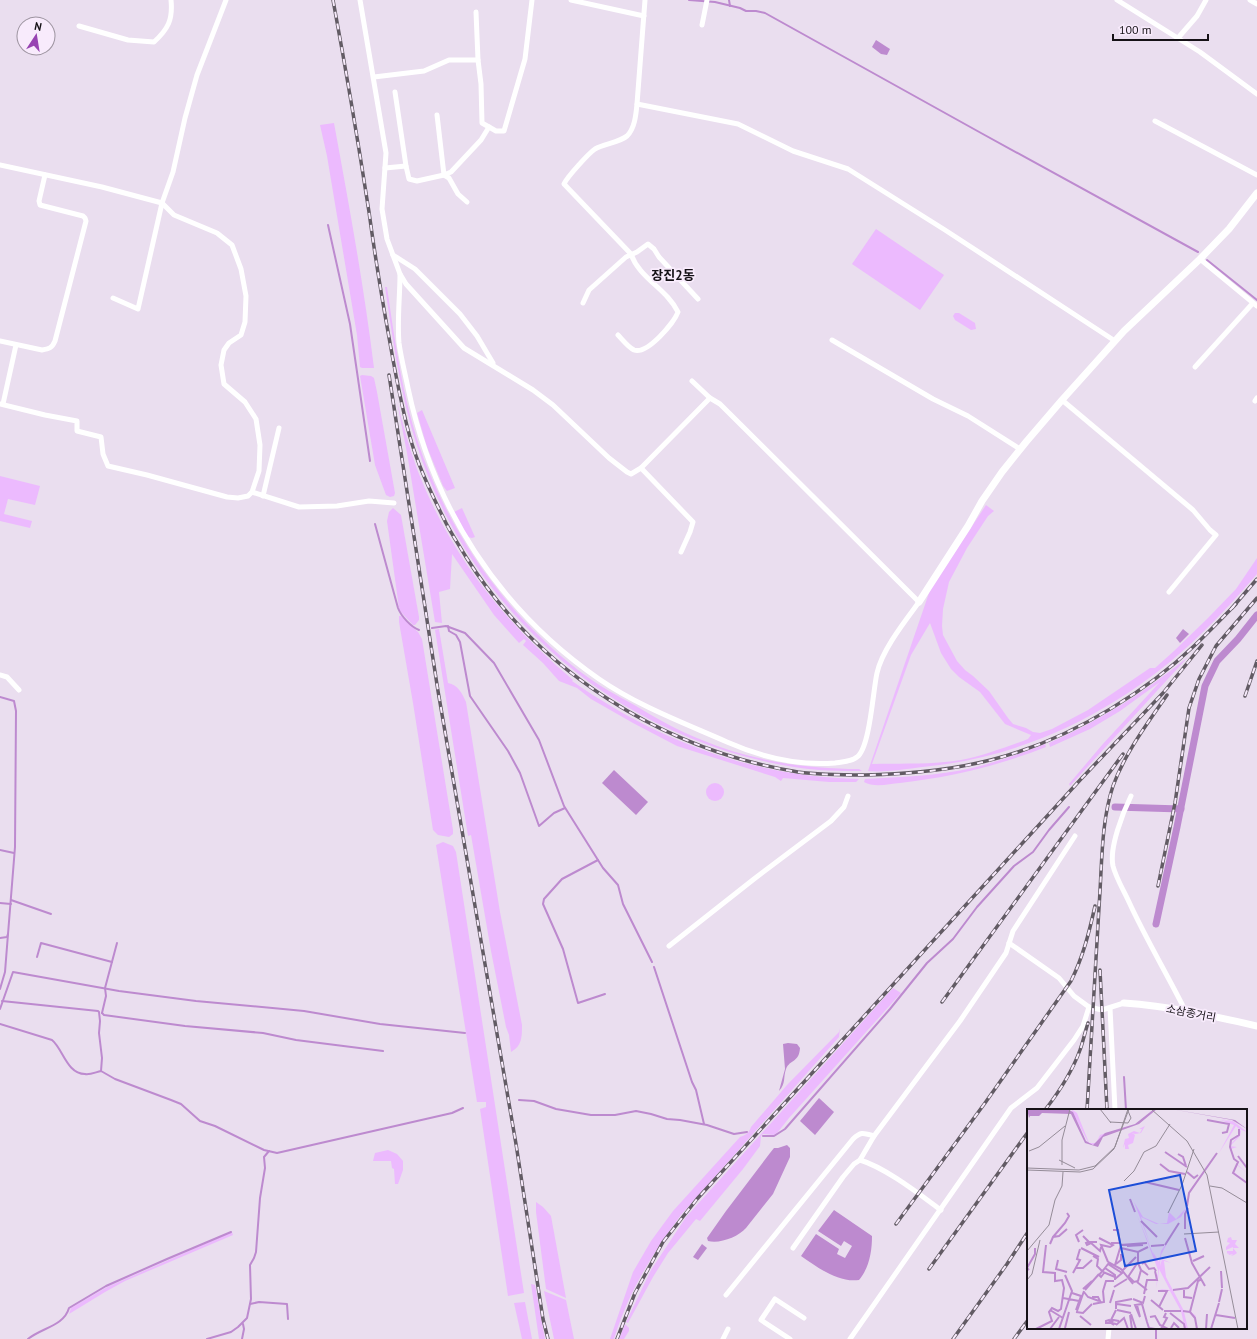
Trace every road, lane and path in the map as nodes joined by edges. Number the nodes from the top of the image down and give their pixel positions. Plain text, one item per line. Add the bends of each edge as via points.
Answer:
1 (171, 0) edge
2 (226, 0) edge
3 (360, 0) edge
4 (532, 0) edge
5 (571, 0) edge
6 (645, 0) edge
7 (1117, 0) edge
8 (1206, 0) edge
9 (1250, 0) edge
10 (707, 2) edge
11 (1257, 4) edge
12 (476, 12) dead end
13 (644, 16) junction
14 (702, 25) dead end
15 (79, 26) dead end
16 (1178, 38) junction
17 (478, 60) junction
18 (374, 77) junction
19 (395, 92) dead end
20 (1257, 94) edge
21 (637, 104) junction
22 (437, 115) dead end
23 (1155, 121) dead end
24 (489, 127) junction
25 (0, 165) edge
26 (406, 166) junction
27 (385, 168) junction
28 (44, 175) junction
29 (444, 175) junction
30 (1257, 175) edge
31 (1257, 193) edge
32 (467, 202) dead end
33 (162, 203) junction
34 (631, 254) junction
35 (393, 255) junction
36 (1200, 259) junction
37 (400, 274) junction
38 (113, 298) dead end
39 (698, 299) dead end
40 (583, 303) dead end
41 (1255, 305) edge
42 (618, 335) dead end
43 (832, 340) dead end
44 (0, 341) edge
45 (1115, 341) junction
46 (16, 345) junction
47 (494, 365) junction
48 (1195, 367) dead end
49 (692, 380) dead end
50 (710, 398) junction
51 (1062, 400) junction
52 (2, 404) edge
53 (279, 428) dead end
54 (1020, 449) junction
55 (641, 468) junction
56 (252, 492) junction
57 (263, 496) junction
58 (394, 503) dead end
59 (680, 552) dead end
60 (1169, 592) dead end
61 (919, 602) junction
62 (0, 675) edge
63 (19, 690) dead end
64 (848, 796) dead end
65 (1131, 796) dead end
66 (1075, 836) dead end
67 (1009, 943) junction
68 (669, 946) dead end
69 (1124, 1003) joint
70 (1089, 1007) junction
71 (1110, 1008) junction
72 (1185, 1010) junction
73 (1257, 1026) edge
74 (1115, 1109) edge
75 (874, 1136) junction
76 (860, 1160) junction
77 (941, 1210) junction
78 (793, 1248) dead end
79 (726, 1295) dead end
80 (804, 1318) dead end
81 (728, 1329) dead end
82 (1110, 1329) edge
83 (723, 1339) edge
84 (790, 1339) edge
85 (850, 1339) edge
86 (1108, 1339) edge

1 - 15 street via 170,22 164,33 154,42 128,40
2 - 33 street via 197,75 173,172
3 - 18 street
4 - 24 street via 525,59 507,124 504,131
5 - 13 street
6 - 13 street
7 - 16 street
8 - 16 street via 1197,16
9 - 11 street
10 - 14 street
12 - 17 street
13 - 21 street
16 - 20 street
17 - 18 street via 449,60 424,71
17 - 24 street via 482,123
18 - 27 street via 386,153
19 - 26 street
21 - 34 street via 632,130 626,137 595,149 564,184
21 - 45 street via 738,124 793,151 848,169
22 - 29 street
23 - 30 street
24 - 29 street via 482,140 452,172
25 - 28 street
26 - 27 street
26 - 29 street via 408,179 412,180
27 - 35 street via 382,209 387,239
28 - 33 street
28 - 46 street via 40,205 83,216 86,221 52,346 42,350
29 - 32 street
31 - 36 street via 1229,229
33 - 38 street via 138,309
33 - 56 street via 174,215 217,233 232,245 241,269 246,296 245,322 241,335 224,350 221,365 224,384 246,402 256,419 260,445 259,471
34 - 39 street via 648,244
34 - 40 street via 589,290
34 - 42 street via 640,270 674,303 678,312 676,318 646,348 634,349
35 - 37 street
35 - 47 street via 415,269 460,314
36 - 41 street
36 - 45 street
37 - 47 street via 406,284 464,348
37 - 61 street via 399,342 420,435 446,502 485,568 519,608 557,646 600,680 650,708 752,752 806,763 847,762 861,753 882,658
41 - 48 street
43 - 54 street via 968,416
44 - 46 street
45 - 51 street
46 - 52 street
47 - 55 street via 553,405 627,472 631,474
49 - 50 street
50 - 55 street
50 - 61 street via 720,404
51 - 54 street
51 - 60 street via 1193,510 1216,535
52 - 56 street via 77,421 76,431 101,437 103,454 108,466 227,497 238,498 248,496
53 - 57 street
54 - 61 street via 982,501
55 - 59 street via 693,522
56 - 57 street
57 - 58 street via 298,507 337,506 358,502
62 - 63 street via 7,677
64 - 68 street via 844,807 831,821
65 - 72 street via 1116,838 1113,866 1139,924
66 - 67 street via 1013,931
67 - 70 street via 1059,978 1074,996
67 - 75 street via 1006,954 960,1022
69 - 71 street
69 - 72 street, 소삼종거리
70 - 71 street via 1102,1010
70 - 77 street via 1083,1026 1074,1040 1037,1088 1011,1108
71 - 74 street
72 - 73 street, 소삼종거리
75 - 76 street
75 - 79 street via 862,1133 853,1139
76 - 77 street via 870,1163
76 - 78 street via 843,1177
77 - 85 street
80 - 84 street via 775,1299 761,1320
81 - 83 street
82 - 86 street

